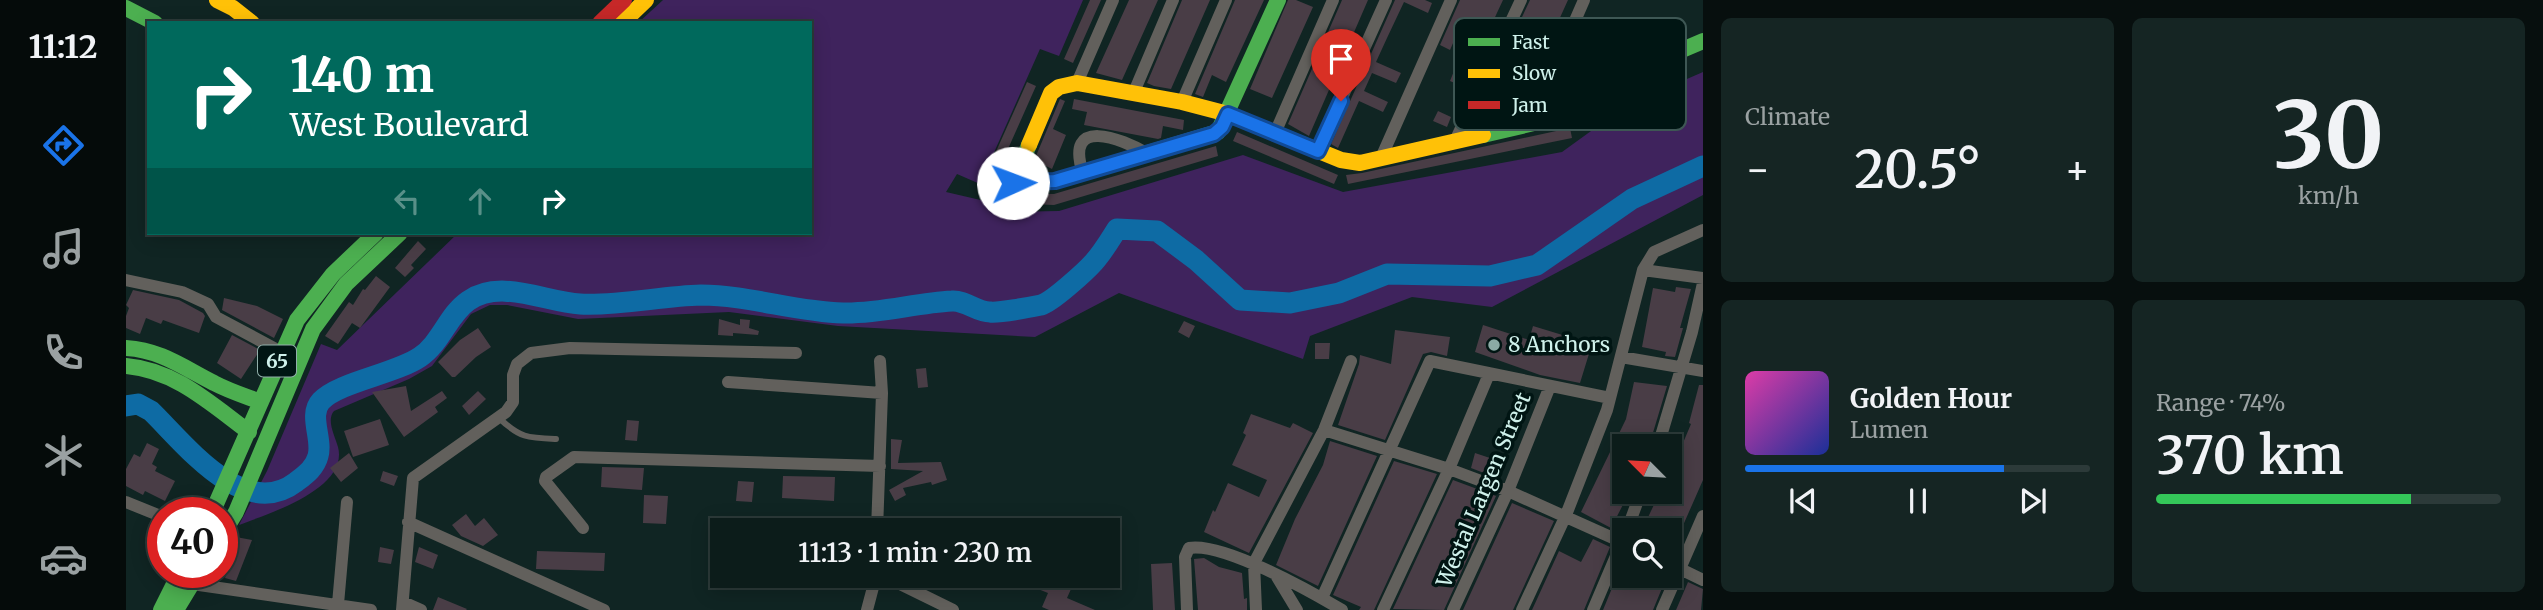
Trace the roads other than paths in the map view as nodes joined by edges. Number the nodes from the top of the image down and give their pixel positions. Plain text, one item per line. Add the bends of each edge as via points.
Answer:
1 (217, 0) edge
2 (624, 0) edge
3 (646, 0) edge
4 (1113, 0) edge
5 (1173, 0) edge
6 (1226, 0) edge
7 (1279, 0) edge
8 (1333, 0) edge
9 (1386, 0) edge
10 (1451, 0) edge
11 (1521, 0) edge
12 (1584, 0) edge
13 (126, 8) edge
14 (1513, 18) edge
15 (1576, 18) edge
16 (151, 21) edge
17 (249, 21) edge
18 (602, 21) edge
19 (624, 21) edge
20 (1703, 41) edge
21 (1686, 48) edge
22 (1077, 83) junction
23 (1134, 92) junction
24 (1182, 102) junction
25 (1228, 114) junction
26 (1460, 130) edge
27 (1504, 130) edge
28 (1275, 133) junction
29 (1455, 141) junction
30 (1318, 151) junction
31 (1148, 154) junction
32 (1381, 158) junction
33 (1083, 173) junction
34 (1703, 230) edge
35 (357, 235) edge
36 (374, 235) edge
37 (398, 235) edge
38 (1643, 270) junction
39 (333, 274) junction
40 (1703, 278) edge
41 (126, 280) edge
42 (1703, 283) edge
43 (126, 348) edge
44 (281, 352) junction
45 (796, 353) dead end
46 (1621, 357) junction
47 (299, 361) junction
48 (880, 361) dead end
49 (1351, 361) dead end
50 (126, 366) edge
51 (1682, 366) junction
52 (188, 367) junction
53 (1703, 371) edge
54 (1489, 374) junction
55 (180, 382) junction
56 (728, 382) dead end
57 (1550, 386) junction
58 (882, 393) junction
59 (1610, 398) junction
60 (261, 401) junction
61 (498, 417) junction
62 (1324, 430) junction
63 (249, 432) junction
64 (1662, 434) edge
65 (556, 439) dead end
66 (1389, 450) junction
67 (880, 466) junction
68 (1449, 469) junction
69 (1508, 491) junction
70 (220, 497) edge
71 (126, 502) edge
72 (346, 502) dead end
73 (238, 507) edge
74 (147, 511) edge
75 (1566, 515) junction
76 (1703, 516) edge
77 (878, 518) edge
78 (408, 523) junction
79 (583, 528) dead end
80 (1612, 533) edge
81 (1682, 554) edge
82 (1254, 563) junction
83 (1612, 565) edge
84 (1682, 570) edge
85 (1277, 576) junction
86 (1703, 580) edge
87 (178, 588) edge
88 (184, 588) edge
89 (222, 588) edge
90 (873, 588) edge
91 (908, 588) edge
92 (1668, 588) edge
93 (1322, 598) junction
94 (338, 604) junction
95 (403, 606) edge
96 (161, 610) edge
97 (176, 610) edge
98 (371, 610) edge
99 (421, 610) edge
100 (604, 610) edge
101 (867, 610) edge
102 (953, 610) edge
103 (1187, 610) edge
104 (1256, 610) edge
105 (1297, 610) edge
106 (1342, 610) edge
107 (1383, 610) edge
108 (1453, 610) edge
109 (1522, 610) edge
110 (1592, 610) edge
111 (1662, 610) edge

1 - 17 main road
2 - 18 main road
3 - 19 main road
4 - 22 street
5 - 23 street
6 - 24 street
7 - 25 main road
8 - 28 street
9 - 30 street
10 - 32 street
11 - 14 street
12 - 15 street
13 - 16 main road
20 - 21 main road
22 - 23 main road
22 - 33 main road via 1051,93 1013,183 1055,181
23 - 24 main road
24 - 25 main road
25 - 28 main road
25 - 31 main road via 1214,134
26 - 29 street
27 - 29 main road
28 - 30 main road
29 - 32 main road
30 - 32 main road via 1349,163
31 - 33 main road
31 - 33 street via 1128,142 1087,136 1078,160
34 - 38 street via 1654,252
35 - 39 main road
36 - 39 main road, 65
37 - 47 main road, 65 via 327,307
38 - 40 street
38 - 46 street
39 - 44 main road, 65 via 297,320
41 - 44 street via 182,292 208,304 216,317
42 - 51 street
43 - 52 main road via 155,352
44 - 47 street
44 - 60 main road, 65
45 - 61 street via 570,348 531,353 517,364 513,402
46 - 51 street
46 - 59 street
47 - 73 main road, 65
48 - 58 street
49 - 62 street
50 - 55 main road via 154,370
51 - 53 street
51 - 64 street
52 - 55 main road
52 - 60 main road
54 - 57 street
54 - 66 street via 1430,361
54 - 68 street
55 - 63 main road
56 - 58 street
57 - 59 street
57 - 69 street, Westal Largen Street
58 - 67 street
59 - 75 street
60 - 63 main road, 65
61 - 65 lane via 527,438
61 - 78 street via 413,478
62 - 66 street
62 - 82 street
63 - 70 main road, 65
66 - 68 street
66 - 93 street
67 - 77 street
67 - 79 street via 574,457 545,481
68 - 69 street
68 - 107 street
69 - 75 street
69 - 108 street, Westal Largen Street
71 - 74 street
72 - 94 street
75 - 80 street
75 - 109 street
76 - 81 street
78 - 95 street
78 - 100 street
82 - 85 street
82 - 103 street via 1200,546 1189,548 1185,558
82 - 104 street
83 - 110 street
84 - 86 street
85 - 93 street
85 - 105 street
87 - 96 main road
88 - 97 main road
89 - 94 street
90 - 101 street
91 - 102 street
92 - 111 street
93 - 106 street
94 - 98 street
95 - 99 street

